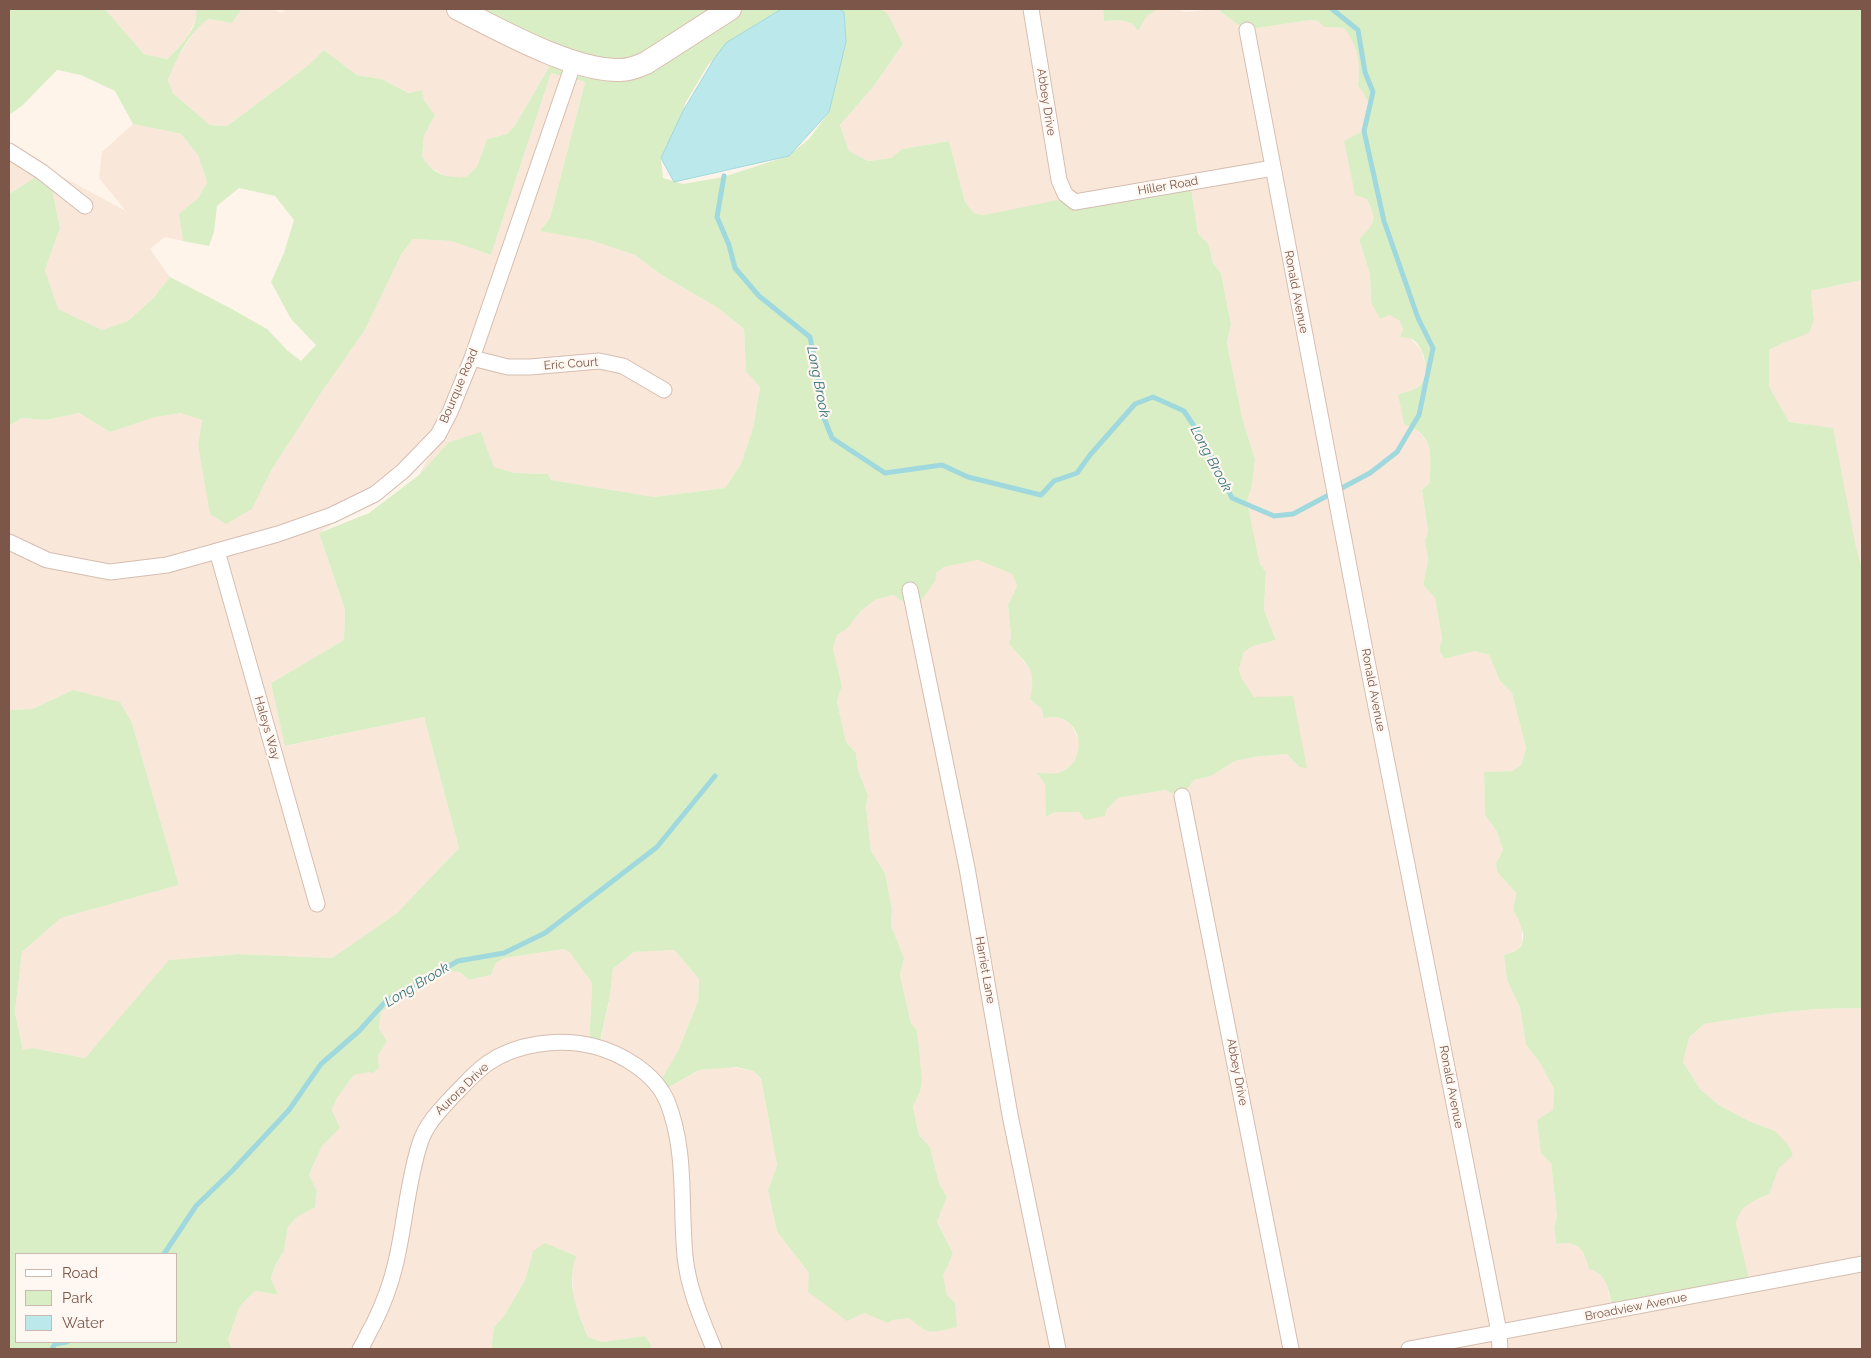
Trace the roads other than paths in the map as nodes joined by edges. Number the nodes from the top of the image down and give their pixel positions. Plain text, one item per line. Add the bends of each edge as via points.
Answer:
1 (458, 9) edge
2 (730, 9) edge
3 (1031, 9) edge
4 (1247, 30) dead end
5 (574, 62) junction
6 (9, 151) edge
7 (1273, 168) junction
8 (1065, 194) joint
9 (85, 206) dead end
10 (472, 358) junction
11 (664, 390) dead end
12 (9, 542) edge
13 (217, 552) junction
14 (910, 590) dead end
15 (1182, 796) dead end
16 (317, 904) dead end
17 (1862, 1264) edge
18 (1498, 1332) junction
19 (360, 1349) edge
20 (714, 1349) edge
21 (1058, 1349) edge
22 (1291, 1349) edge
23 (1409, 1349) edge
24 (1500, 1349) edge

1 - 5 street
2 - 5 street via 633,68 611,69
3 - 8 street, Abbey Drive via 1059,180
4 - 7 street, Ronald Avenue
5 - 10 street, Bourque Road
6 - 9 street
7 - 8 street, Hiller Road via 1075,202
7 - 18 street, Ronald Avenue
10 - 11 street, Eric Court via 508,367 599,361 623,366
10 - 13 street, Bourque Road via 438,435 375,494 332,515
12 - 13 street, Bourque Road via 47,560 110,572 167,565
13 - 16 street, Haleys Way
14 - 21 street, Harriet Lane via 967,868 1010,1115
15 - 22 street, Abbey Drive
17 - 18 street, Broadview Avenue
18 - 23 street, Broadview Avenue
18 - 24 street, Ronald Avenue
19 - 20 street, Aurora Drive via 381,1308 395,1267 420,1141 434,1116 488,1063 518,1048 555,1043 584,1044 608,1050 653,1079 667,1101 680,1149 685,1258 696,1306

